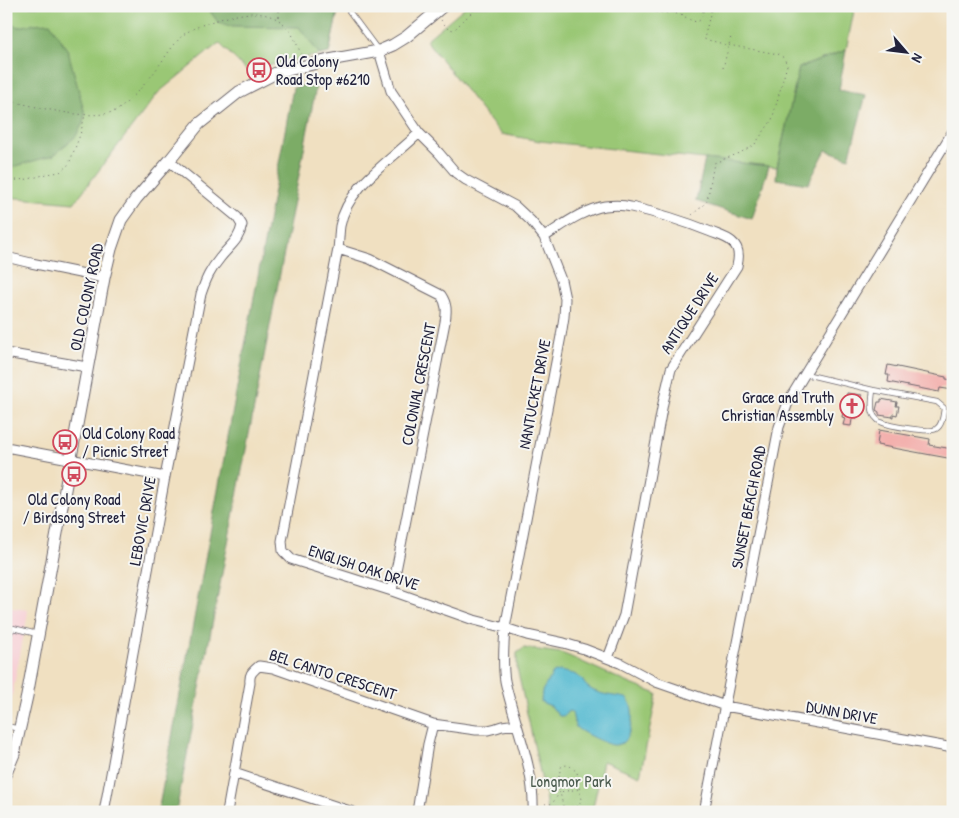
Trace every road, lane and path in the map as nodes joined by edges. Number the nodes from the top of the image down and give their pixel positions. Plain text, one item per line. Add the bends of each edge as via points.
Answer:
1 (279, 6) edge
2 (347, 6) edge
3 (478, 6) edge
4 (652, 6) edge
5 (674, 6) edge
6 (684, 6) edge
7 (703, 6) edge
8 (712, 6) edge
9 (439, 10) edge
10 (674, 13) junction
11 (682, 15) junction
12 (279, 20) junction
13 (730, 37) dead end
14 (728, 45) junction
15 (379, 51) junction
16 (307, 65) junction
17 (723, 68) dead end
18 (6, 100) edge
19 (85, 114) junction
20 (953, 131) edge
21 (419, 134) junction
22 (169, 161) junction
23 (6, 181) edge
24 (684, 222) junction
25 (544, 237) junction
26 (338, 249) junction
27 (6, 256) edge
28 (104, 278) junction
29 (6, 353) edge
30 (87, 367) junction
31 (805, 374) junction
32 (873, 390) junction
33 (6, 447) edge
34 (71, 459) junction
35 (165, 477) junction
36 (392, 591) junction
37 (506, 628) junction
38 (39, 634) junction
39 (6, 638) edge
40 (608, 658) junction
41 (725, 706) junction
42 (433, 724) junction
43 (517, 724) junction
44 (6, 726) edge
45 (20, 729) junction
46 (953, 748) edge
47 (6, 773) edge
48 (234, 773) junction
49 (542, 782) dead end
50 (559, 788) junction
51 (580, 788) junction
52 (560, 792) junction
53 (545, 804) dead end
54 (104, 812) edge
55 (227, 812) edge
56 (353, 812) edge
57 (417, 812) edge
58 (533, 812) edge
59 (704, 812) edge

1 - 12 path
2 - 15 lane
3 - 9 path via 454,30 448,30
4 - 10 path via 652,12
5 - 10 path
6 - 11 path
7 - 11 path via 697,22
8 - 14 path via 704,39
9 - 15 street, OLD COLONY ROAD via 406,37
10 - 11 path
12 - 16 path via 289,29
12 - 19 path via 252,13 194,28 181,36 147,82 124,106 106,114
13 - 14 path
14 - 17 path
14 - 24 path via 778,54 787,65 772,120 755,144 714,163 707,202
15 - 16 street, OLD COLONY ROAD
15 - 21 street, NANTUCKET DRIVE via 391,91
16 - 22 street, OLD COLONY ROAD via 276,73 239,92 199,124
18 - 19 path
19 - 23 path via 73,158 60,172
20 - 31 street, SUNSET BEACH ROAD
21 - 25 street, NANTUCKET DRIVE via 456,173 515,206
21 - 26 street, ENGLISH OAK DRIVE via 361,185 348,203 340,225
22 - 28 street, OLD COLONY ROAD via 122,220 110,249
22 - 35 street, LEBOVIC DRIVE via 237,217 242,225 240,235 207,275 201,294
24 - 25 street, ANTIQUE DRIVE via 630,207 607,206 590,210
24 - 40 street, ANTIQUE DRIVE via 733,242 738,249 739,260 671,369 624,614
25 - 37 street, NANTUCKET DRIVE via 561,280 564,317
26 - 36 street, COLONIAL CRESCENT via 370,259 441,295 447,311
26 - 36 street, ENGLISH OAK DRIVE via 282,551 300,562
27 - 28 street
28 - 30 street, OLD COLONY ROAD
29 - 30 street
30 - 34 street, OLD COLONY ROAD
31 - 32 lane
31 - 41 street, SUNSET BEACH ROAD via 789,400 779,427
32 - 32 lane via 874,416 880,422 928,431 936,430 940,425 944,408 937,402
33 - 34 street
34 - 35 street
34 - 38 street, OLD COLONY ROAD
35 - 54 street, LEBOVIC DRIVE
36 - 37 street, ENGLISH OAK DRIVE
37 - 40 street, ENGLISH OAK DRIVE
37 - 43 street, NANTUCKET DRIVE via 505,680
38 - 39 lane via 13,628
38 - 45 street, OLD COLONY ROAD
40 - 41 street, ENGLISH OAK DRIVE via 656,682
41 - 46 street, DUNN DRIVE
41 - 59 street, SUNSET BEACH ROAD
42 - 43 street, BEL CANTO CRESCENT via 476,730
42 - 48 street, BEL CANTO CRESCENT via 274,668 258,666 249,677
42 - 57 street
43 - 58 street, NANTUCKET DRIVE via 530,777
44 - 45 lane
45 - 47 street, OLD COLONY ROAD
48 - 55 street, BEL CANTO CRESCENT
48 - 56 street
49 - 50 path
50 - 51 path via 561,767 566,765 577,772
50 - 52 path
51 - 52 path
51 - 52 path via 581,803 573,808 563,806
52 - 53 path via 552,804

